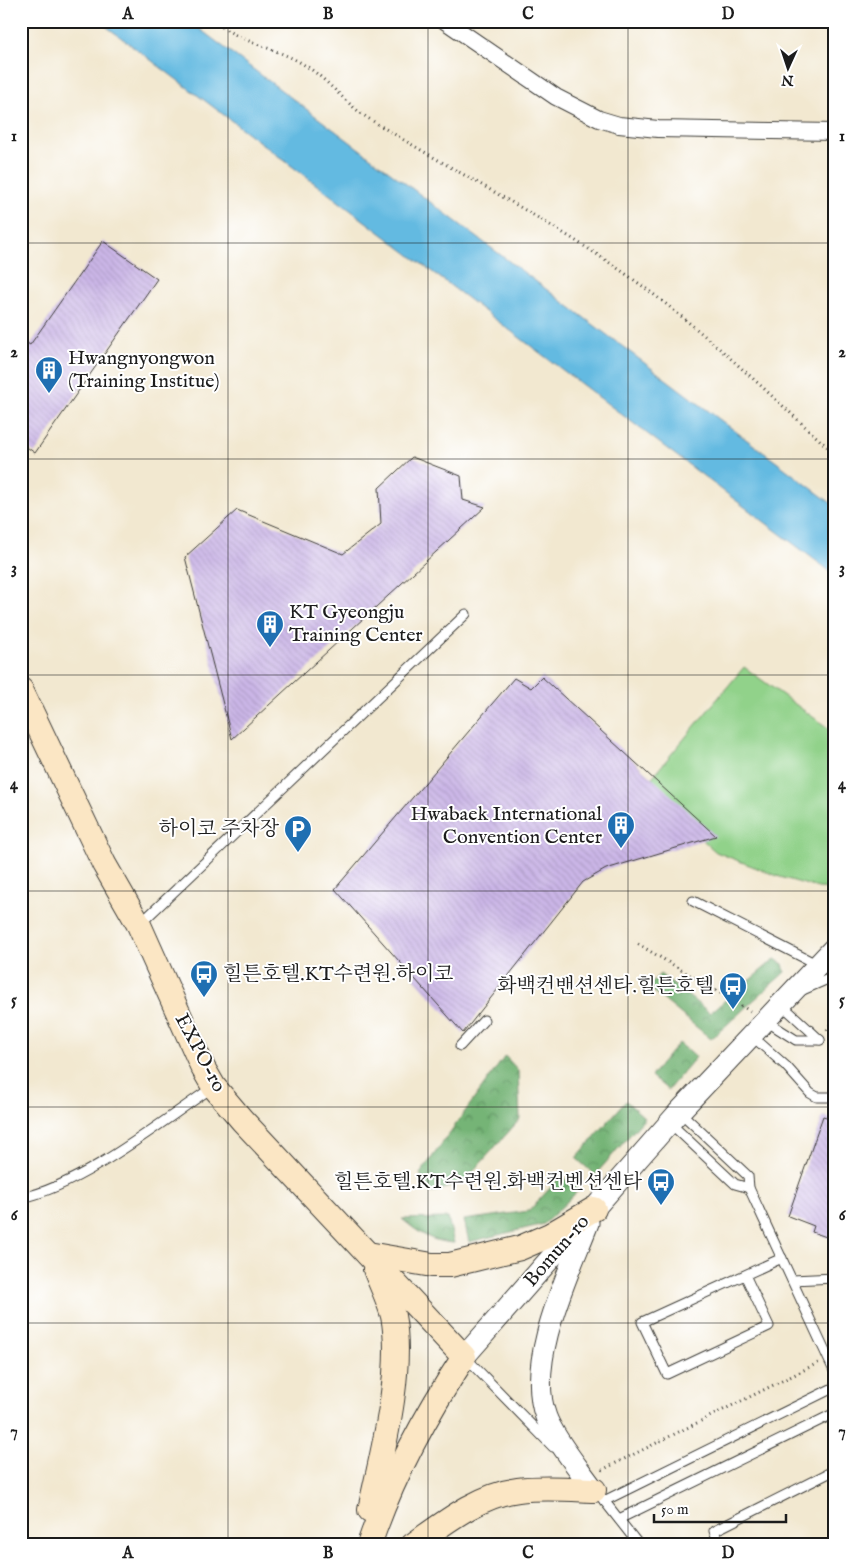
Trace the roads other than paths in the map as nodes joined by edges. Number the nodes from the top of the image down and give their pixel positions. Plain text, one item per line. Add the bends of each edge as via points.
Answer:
1 (445, 21) edge
2 (835, 132) edge
3 (466, 614) dead end
4 (21, 690) edge
5 (693, 901) dead end
6 (139, 925) junction
7 (835, 947) edge
8 (826, 970) edge
9 (785, 1000) junction
10 (484, 1020) dead end
11 (759, 1028) junction
12 (460, 1046) dead end
13 (214, 1087) junction
14 (835, 1097) edge
15 (675, 1117) junction
16 (749, 1188) junction
17 (21, 1198) edge
18 (594, 1209) junction
19 (368, 1254) junction
20 (782, 1258) junction
21 (745, 1274) junction
22 (835, 1278) edge
23 (792, 1280) junction
24 (464, 1357) junction
25 (835, 1373) edge
26 (835, 1387) edge
27 (835, 1413) edge
28 (834, 1474) edge
29 (595, 1489) junction
30 (619, 1519) junction
31 (363, 1545) edge
32 (368, 1545) edge
33 (413, 1545) edge
34 (639, 1545) edge
35 (720, 1545) edge

1 - 2 street via 556,97 619,125 658,129
3 - 6 lane
4 - 6 main road, EXPO-ro via 104,864
5 - 8 lane
6 - 13 main road, EXPO-ro
7 - 8 street, Bomun-ro
8 - 9 street, Bomun-ro
9 - 11 street, Bomun-ro
9 - 11 lane via 820,1040 796,1040
10 - 12 lane
11 - 14 lane via 810,1093 817,1097
11 - 15 street, Bomun-ro
13 - 17 lane via 86,1171
13 - 19 main road, EXPO-ro
15 - 16 lane via 735,1184
15 - 16 lane via 748,1176
15 - 18 street, Bomun-ro
16 - 20 lane
18 - 19 main road via 520,1248 450,1265
18 - 24 street, Bomun-ro
18 - 29 street via 547,1335 542,1378 546,1417
19 - 24 main road, EXPO-ro
19 - 31 main road via 389,1303 395,1335 389,1422
20 - 21 lane
20 - 23 lane
21 - 21 lane via 642,1322 667,1374 769,1326
22 - 23 lane
23 - 25 lane
24 - 29 lane
24 - 32 main road, Bomun-ro via 431,1407 406,1454
26 - 29 lane
27 - 30 lane
28 - 35 lane via 714,1531
29 - 30 lane
29 - 33 main road via 518,1490 502,1494 459,1515
30 - 34 lane

